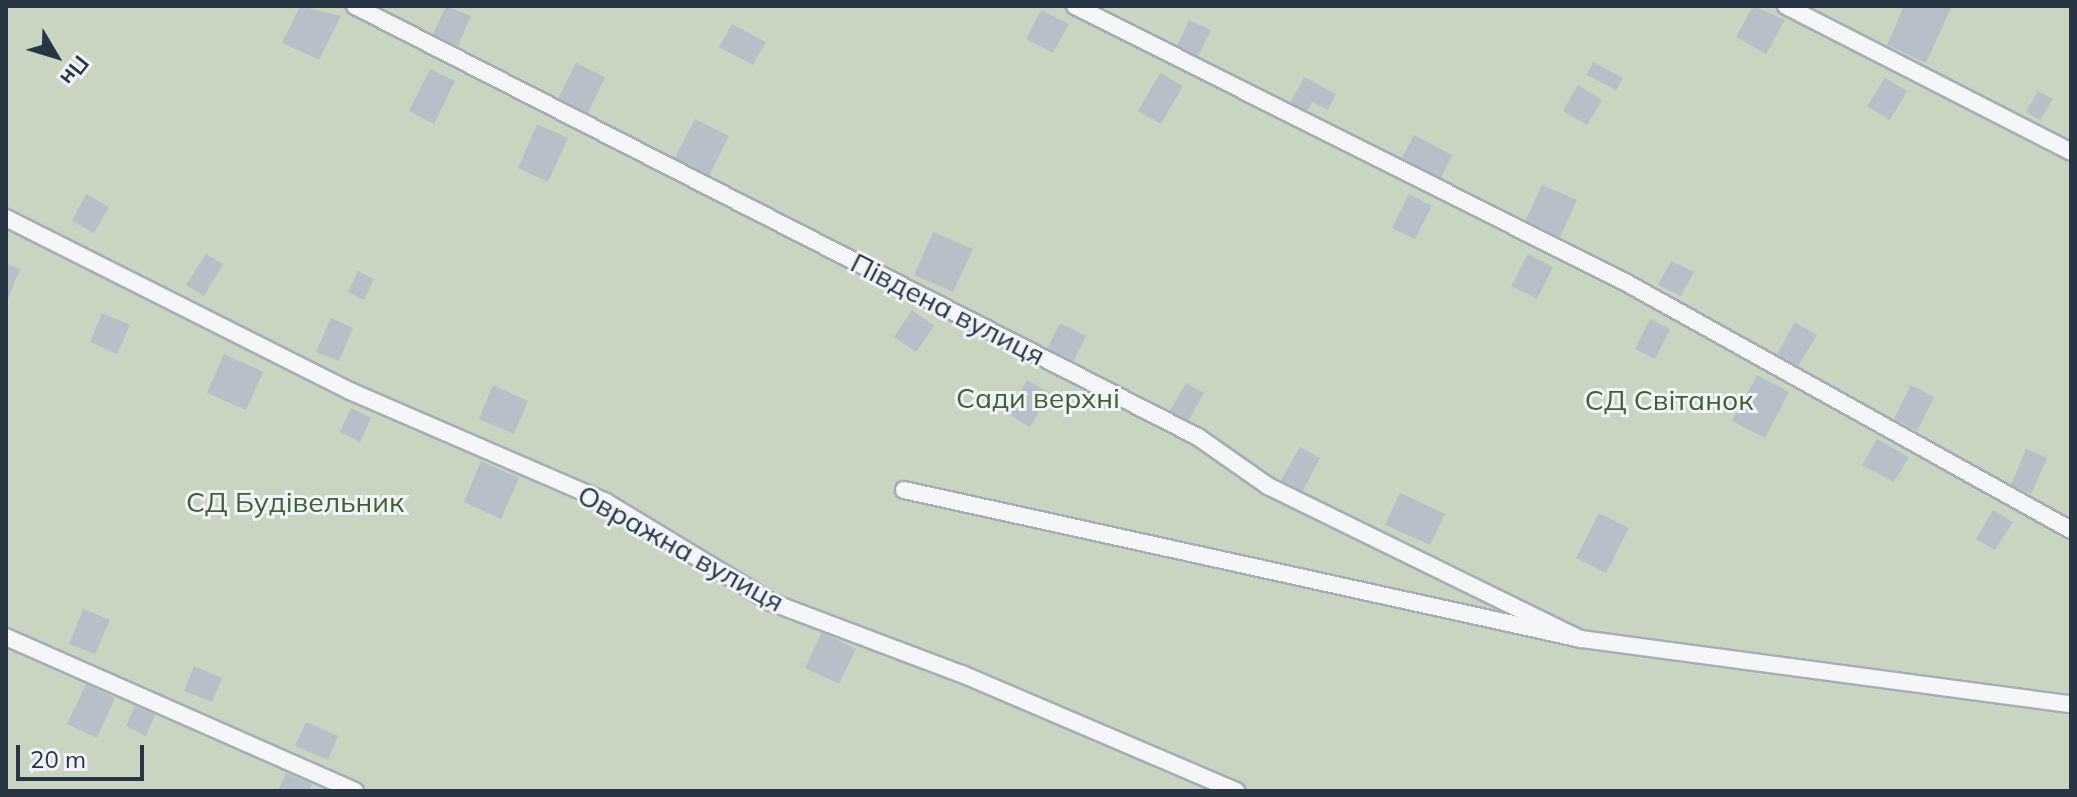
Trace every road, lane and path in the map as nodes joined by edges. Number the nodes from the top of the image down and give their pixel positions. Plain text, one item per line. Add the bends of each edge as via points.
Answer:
1 (355, 6) edge
2 (1075, 6) edge
3 (1786, 6) edge
4 (2071, 152) edge
5 (6, 218) edge
6 (904, 490) dead end
7 (2071, 530) edge
8 (6, 637) edge
9 (1581, 639) junction
10 (2071, 704) edge
11 (355, 791) edge
12 (1236, 791) edge

1 - 9 lane, Південа вулиця via 1198,437 1268,486
2 - 7 lane via 1625,282
3 - 4 lane
5 - 12 lane, Овражна вулиця via 350,391 606,502 771,602 962,674
6 - 9 lane
8 - 11 lane
9 - 10 lane

